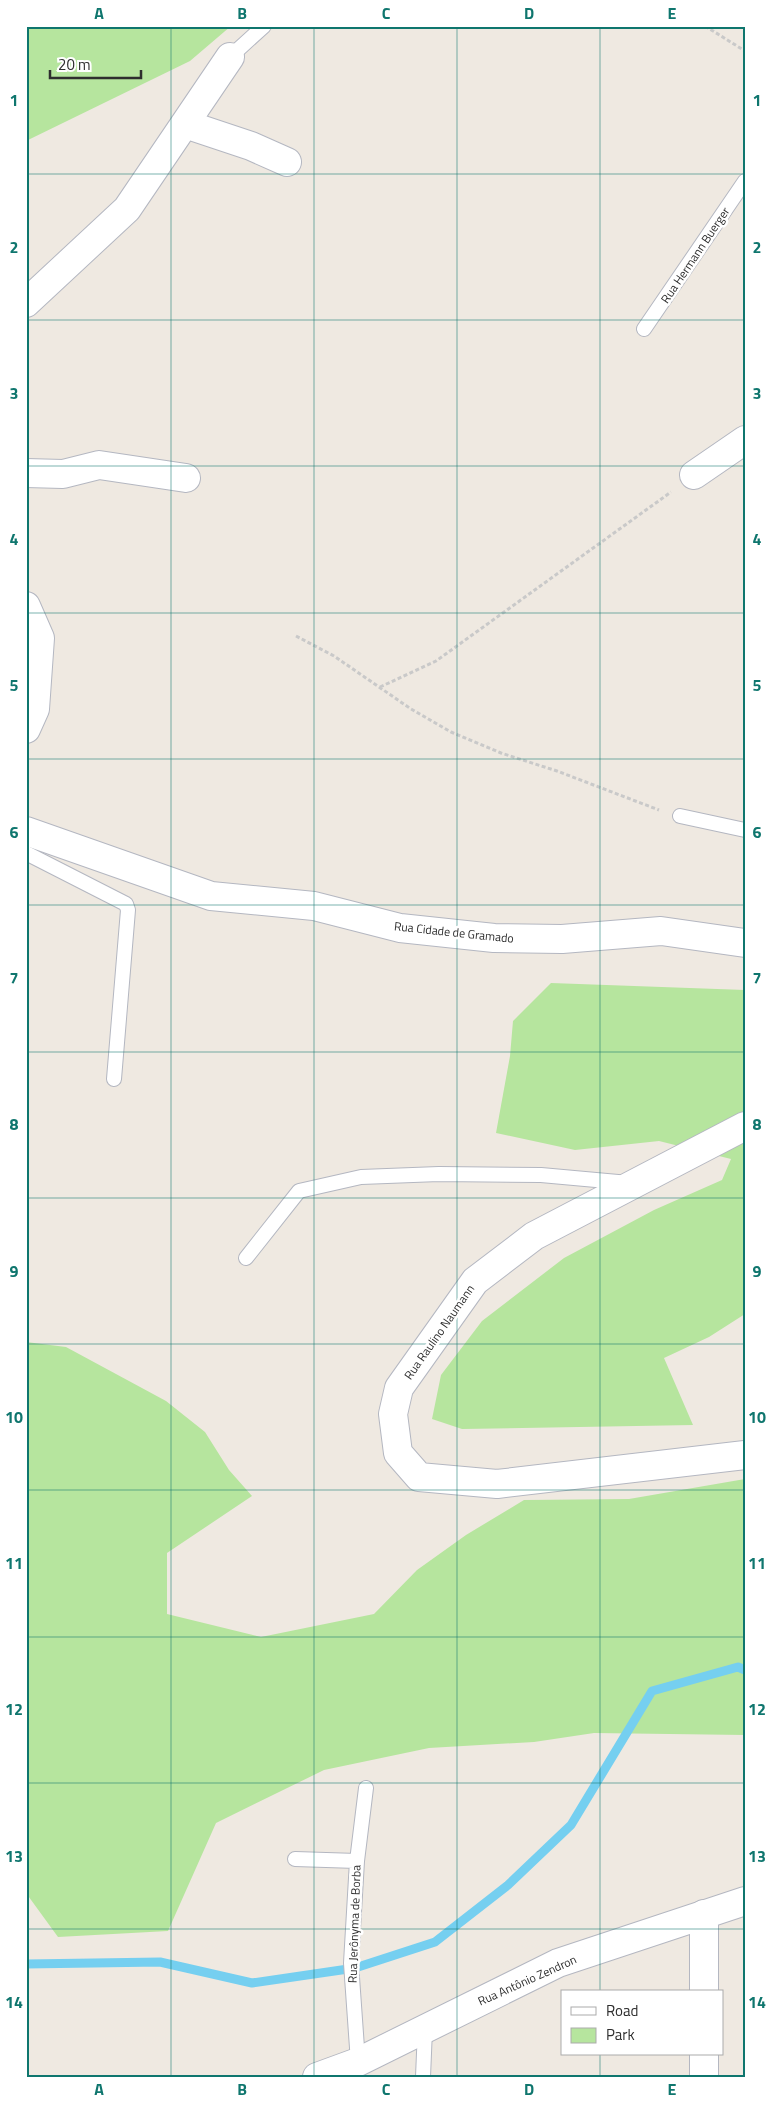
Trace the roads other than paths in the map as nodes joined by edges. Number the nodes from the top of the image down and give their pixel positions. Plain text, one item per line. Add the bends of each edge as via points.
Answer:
1 (264, 26) edge
2 (230, 57) joint
3 (185, 124) junction
4 (287, 162) dead end
5 (745, 181) edge
6 (26, 303) edge
7 (644, 329) dead end
8 (745, 440) edge
9 (26, 473) edge
10 (694, 475) road end
11 (186, 478) dead end
12 (26, 606) edge
13 (26, 729) edge
14 (680, 816) road end
15 (745, 830) edge
16 (27, 841) edge
17 (745, 943) edge
18 (114, 1079) dead end
19 (745, 1126) edge
20 (633, 1183) junction
21 (246, 1258) dead end
22 (745, 1455) edge
23 (366, 1788) dead end
24 (295, 1859) dead end
25 (356, 1861) junction
26 (745, 1901) edge
27 (704, 1914) junction
28 (704, 1990) edge
29 (425, 2029) junction
30 (704, 2056) edge
31 (358, 2062) junction
32 (317, 2077) edge
33 (423, 2077) edge
34 (704, 2077) edge

1 - 2 lane
2 - 3 street
3 - 4 street
3 - 6 street via 127,209
5 - 7 lane, Rua Hermann Buerger
8 - 10 street
9 - 11 street via 62,474 99,465
12 - 13 street via 40,638 35,709
14 - 15 lane
16 - 17 street, Rua Cidade de Gramado via 211,896 314,906 400,928 494,938 562,939 661,931
16 - 18 lane via 126,904
19 - 20 street, Rua Raulino Naumann
20 - 21 lane via 541,1175 361,1177 299,1191
20 - 22 street, Rua Raulino Naumann via 534,1236 475,1281 399,1388 394,1414 398,1453 419,1477 497,1484
23 - 25 lane, Rua Jerônyma de Borba
24 - 25 lane
25 - 31 lane, Rua Jerônyma de Borba via 351,1962
26 - 27 street, Rua Antônio Zendron
27 - 28 street
27 - 29 street, Rua Antônio Zendron via 558,1963
29 - 31 street, Rua Antônio Zendron
29 - 33 lane
30 - 34 street
31 - 32 street, Rua Antônio Zendron

